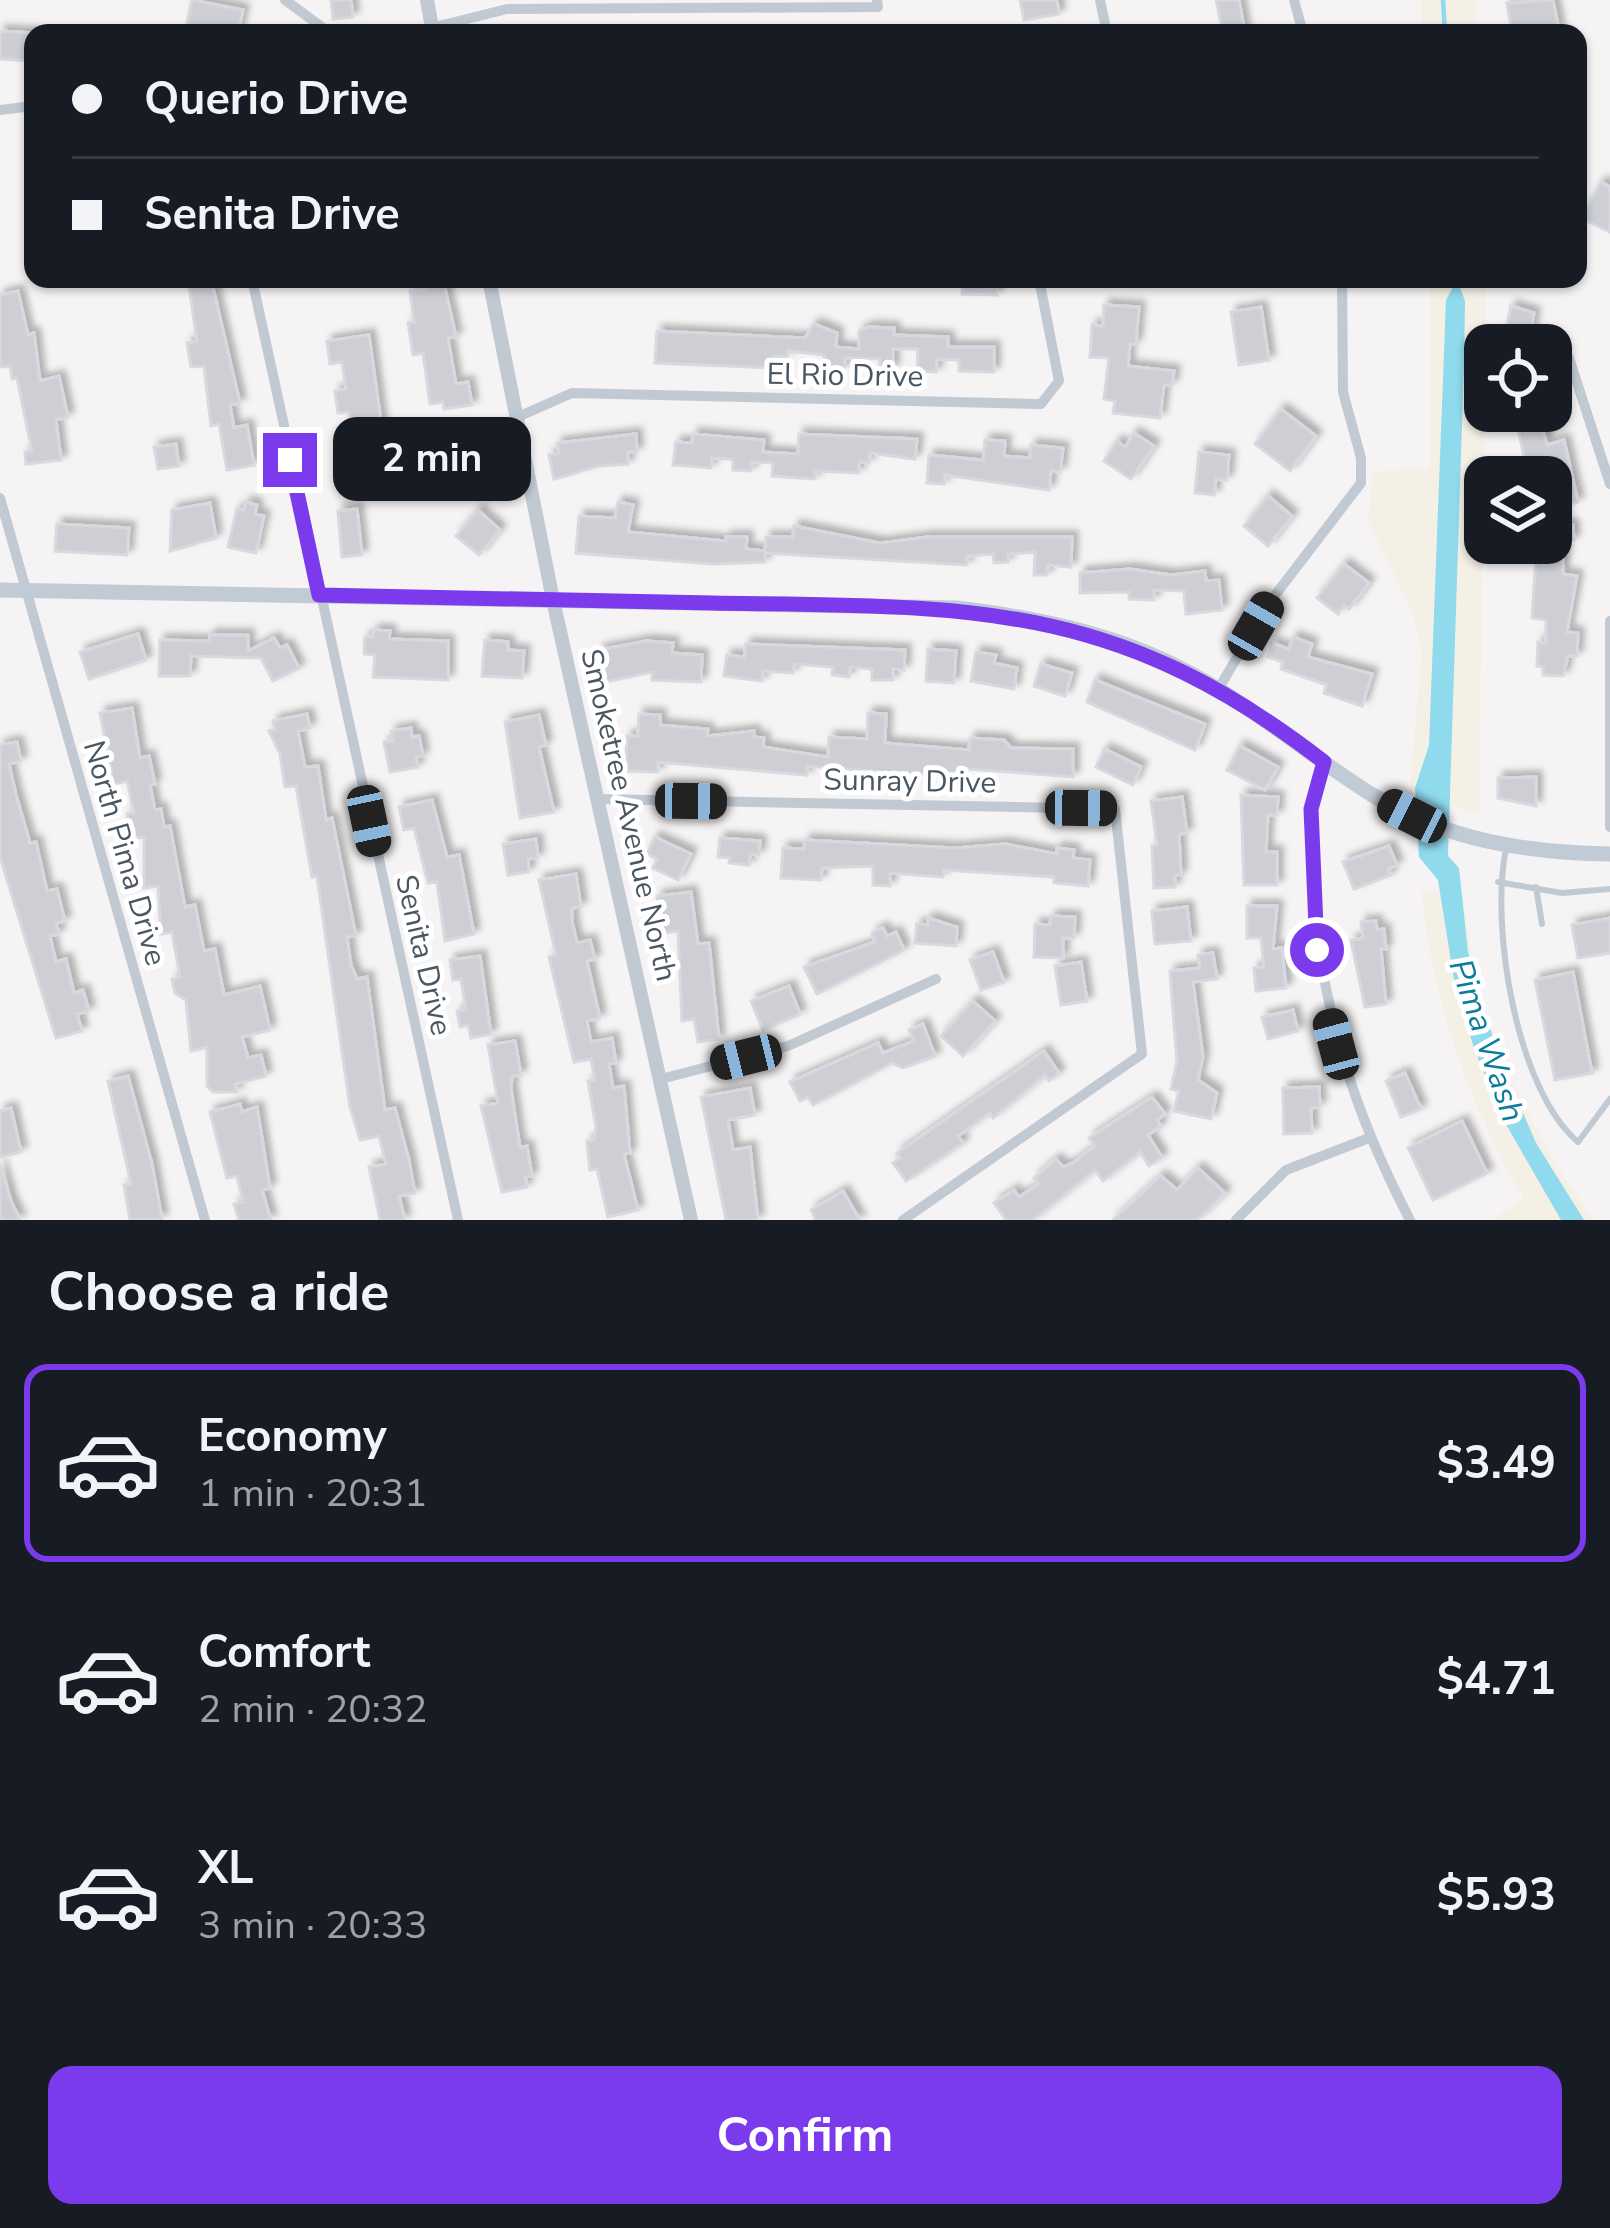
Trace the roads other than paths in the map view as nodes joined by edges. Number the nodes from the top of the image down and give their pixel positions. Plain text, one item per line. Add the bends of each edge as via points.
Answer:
1 (285, 0) edge
2 (877, 0) edge
3 (318, 24) edge
4 (457, 24) edge
5 (254, 288) edge
6 (491, 288) edge
7 (1041, 288) edge
8 (1342, 288) edge
9 (1572, 367) edge
10 (520, 416) junction
11 (1610, 484) edge
12 (0, 498) edge
13 (0, 590) edge
14 (25, 590) junction
15 (319, 595) junction
16 (553, 600) junction
17 (1610, 620) edge
18 (1219, 688) junction
19 (1324, 762) junction
20 (598, 800) junction
21 (1610, 827) edge
22 (1507, 845) junction
23 (1610, 854) edge
24 (1498, 882) junction
25 (1536, 887) junction
26 (1610, 889) edge
27 (1541, 924) dead end
28 (937, 979) dead end
29 (661, 1079) junction
30 (1610, 1100) edge
31 (1369, 1138) junction
32 (206, 1220) edge
33 (458, 1220) edge
34 (691, 1220) edge
35 (903, 1220) edge
36 (1236, 1220) edge
37 (1410, 1220) edge

1 - 3 street
2 - 4 street via 878,7 507,9
5 - 15 street, Senita Drive
6 - 10 street, Smoketree Avenue North
7 - 10 street, El Rio Drive via 1059,381 1041,404 572,392
8 - 18 street via 1343,392 1361,483 1269,603
9 - 11 street
10 - 16 street, Smoketree Avenue North
12 - 14 street, North Pima Drive
13 - 14 main road
14 - 15 main road
14 - 32 street, North Pima Drive
15 - 16 main road
15 - 33 street, Senita Drive
16 - 18 main road via 995,613 1127,645
16 - 20 street, Smoketree Avenue North
17 - 21 street
18 - 19 main road
19 - 22 main road via 1412,816
19 - 31 street via 1311,809 1317,950 1339,1054
20 - 29 street, Smoketree Avenue North
20 - 35 street, Sunray Drive via 1114,809 1142,1054
22 - 23 main road
22 - 24 lane
24 - 25 lane
24 - 30 lane via 1505,977 1562,1128 1578,1142
25 - 26 lane
25 - 27 lane
28 - 29 street via 788,1046
29 - 34 street, Smoketree Avenue North
31 - 36 street via 1286,1170
31 - 37 street

